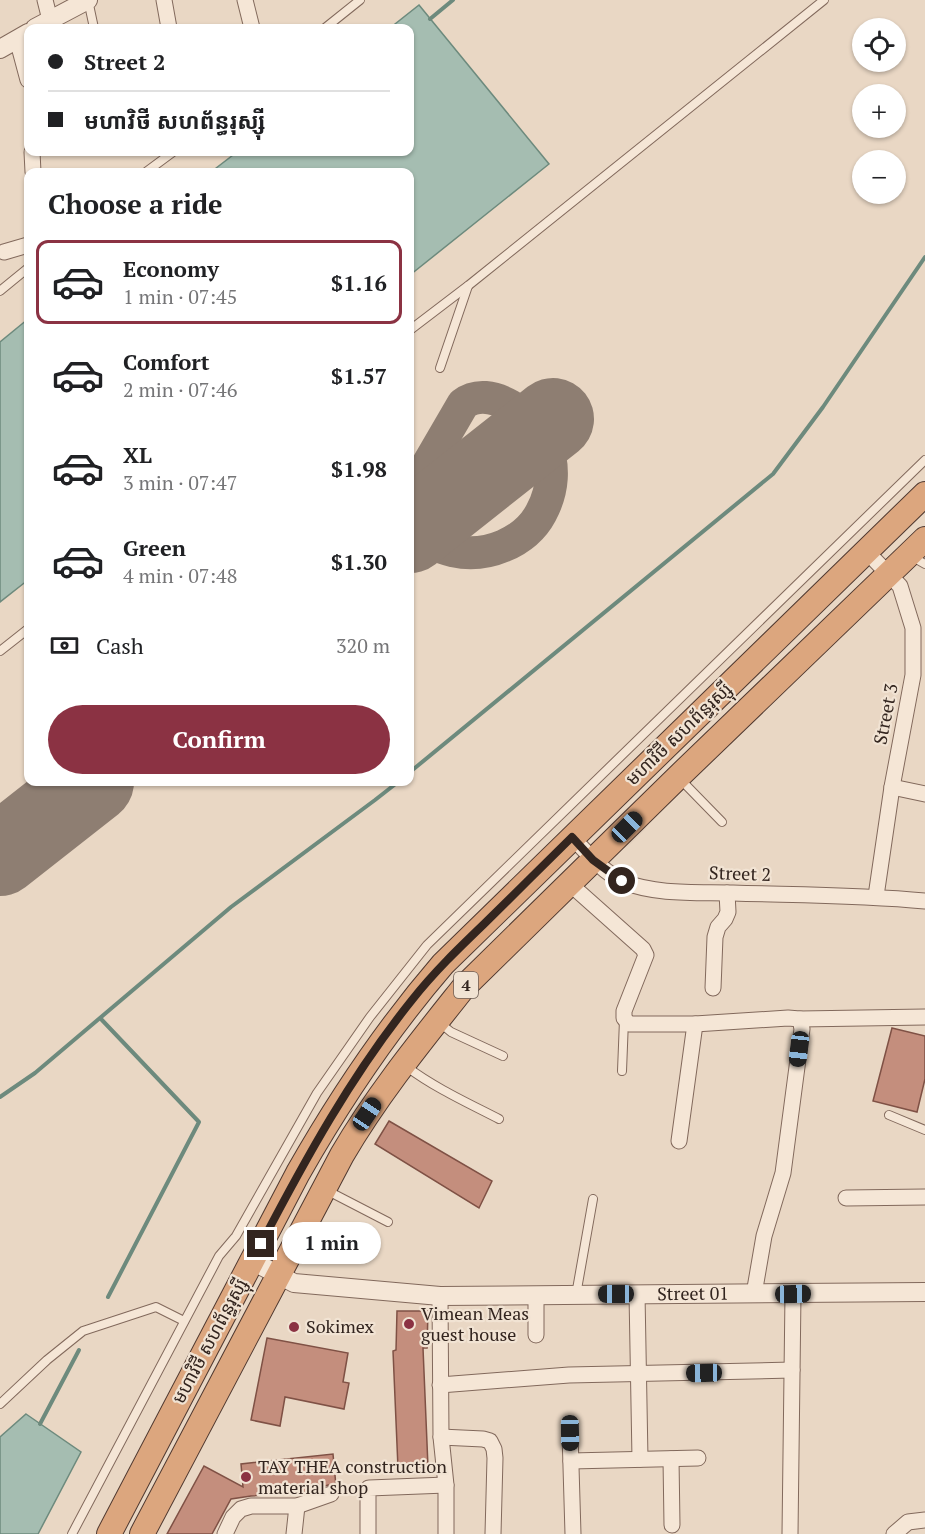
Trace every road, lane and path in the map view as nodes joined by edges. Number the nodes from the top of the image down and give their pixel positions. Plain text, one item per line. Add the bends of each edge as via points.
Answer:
1 (45, 0) edge
2 (88, 0) edge
3 (164, 0) edge
4 (245, 0) edge
5 (360, 0) edge
6 (824, 0) edge
7 (43, 24) edge
8 (93, 24) edge
9 (168, 24) edge
10 (251, 24) edge
11 (330, 24) edge
12 (23, 36) edge
13 (0, 49) edge
14 (167, 156) edge
15 (151, 168) edge
16 (24, 246) edge
17 (4, 252) dead end
18 (24, 271) edge
19 (469, 285) junction
20 (0, 291) edge
21 (414, 327) edge
22 (440, 368) dead end
23 (925, 460) edge
24 (925, 494) edge
25 (867, 552) junction
26 (920, 553) edge
27 (889, 574) junction
28 (24, 632) edge
29 (0, 651) edge
30 (919, 676) edge
31 (678, 777) junction
32 (892, 787) junction
33 (925, 794) edge
34 (722, 822) dead end
35 (572, 837) junction
36 (593, 860) junction
37 (570, 884) junction
38 (727, 893) junction
39 (876, 896) junction
40 (925, 901) edge
41 (713, 988) dead end
42 (925, 1017) edge
43 (624, 1018) junction
44 (800, 1019) junction
45 (437, 1020) junction
46 (695, 1024) junction
47 (502, 1056) dead end
48 (403, 1064) junction
49 (622, 1071) dead end
50 (890, 1115) dead end
51 (499, 1119) dead end
52 (925, 1130) edge
53 (679, 1141) dead end
54 (324, 1188) junction
55 (925, 1197) edge
56 (846, 1198) dead end
57 (593, 1199) dead end
58 (388, 1222) dead end
59 (252, 1261) junction
60 (278, 1275) junction
61 (925, 1289) edge
62 (637, 1294) junction
63 (754, 1294) junction
64 (793, 1294) junction
65 (536, 1295) junction
66 (576, 1295) junction
67 (440, 1296) junction
68 (184, 1321) junction
69 (536, 1335) dead end
70 (792, 1371) junction
71 (638, 1374) junction
72 (440, 1385) junction
73 (0, 1404) edge
74 (570, 1433) dead end
75 (441, 1437) junction
76 (698, 1458) dead end
77 (640, 1459) junction
78 (671, 1459) junction
79 (571, 1461) junction
80 (446, 1485) junction
81 (331, 1494) dead end
82 (297, 1506) junction
83 (925, 1520) edge
84 (672, 1525) dead end
85 (72, 1534) edge
86 (109, 1534) edge
87 (142, 1534) edge
88 (225, 1534) edge
89 (294, 1534) edge
90 (369, 1534) edge
91 (446, 1534) edge
92 (493, 1534) edge
93 (573, 1534) edge
94 (790, 1534) edge
95 (894, 1534) edge

1 - 7 street
2 - 7 street
2 - 8 lane
3 - 9 street
4 - 10 street
5 - 11 lane
6 - 19 lane
12 - 13 street
14 - 15 lane
16 - 17 street
18 - 20 lane
19 - 21 lane
19 - 22 lane
23 - 68 lane via 427,945 317,1093
24 - 25 highway, មហាវិថី សហព័ន្ធរុស្ស៊ី / 4
25 - 27 street, Street 3
25 - 35 highway, មហាវិថី សហព័ន្ធរុស្ស៊ី / 4
26 - 27 highway, មហាវិថី សហព័ន្ធរុស្ស៊ី / 4
27 - 30 street, Street 3 via 900,586 913,628
27 - 31 highway, មហាវិថី សហព័ន្ធរុស្ស៊ី / 4
28 - 29 lane
30 - 32 street, Street 3
31 - 34 lane
31 - 36 highway, មហាវិថី សហព័ន្ធរុស្ស៊ី / 4
32 - 33 street
32 - 39 street, Street 3
35 - 36 street, Street 2
35 - 59 highway, មហាវិថី សហព័ន្ធរុស្ស៊ី / 4 via 412,999 335,1109
36 - 37 highway, មហាវិថី សហព័ន្ធរុស្ស៊ី / 4
36 - 38 street, Street 2 via 622,881 644,888
37 - 43 street via 646,955
37 - 45 highway, មហាវិថី សហព័ន្ធរុស្ស៊ី / 4 via 464,987
38 - 39 street, Street 2
38 - 41 street via 728,912 715,937
39 - 40 street, Street 2
42 - 44 street
43 - 46 street via 629,1024
43 - 49 lane
44 - 46 street
44 - 63 street via 802,1029 783,1173 764,1236
45 - 47 lane via 451,1032
45 - 48 highway, មហាវិថី សហព័ន្ធរុស្ស៊ី / 4
46 - 53 street
48 - 51 lane via 444,1091
48 - 54 highway, មហាវិថី សហព័ន្ធរុស្ស៊ី / 4 via 357,1129
50 - 52 lane
54 - 58 lane
54 - 60 highway, មហាវិថី សហព័ន្ធរុស្ស៊ី / 4
55 - 56 street
57 - 66 lane
59 - 60 street, Street 01
59 - 86 highway, មហាវិថី សហព័ន្ធរុស្ស៊ី / 4
60 - 67 street, Street 01 via 294,1283
60 - 87 highway, មហាវិថី សហព័ន្ធរុស្ស៊ី / 4
61 - 64 street, Street 01
62 - 63 street, Street 01
62 - 66 street, Street 01
62 - 71 street
63 - 64 street, Street 01
64 - 70 street
65 - 66 street, Street 01
65 - 67 street, Street 01
65 - 69 street
67 - 72 street
68 - 73 lane via 156,1307 84,1331
68 - 85 lane
70 - 71 street
70 - 94 street
71 - 72 street
71 - 77 street
72 - 75 street
74 - 79 street
75 - 80 street
75 - 92 street via 490,1441 495,1458
76 - 78 street
77 - 78 street
77 - 79 street
78 - 84 street
79 - 93 street
80 - 90 street via 369,1488
80 - 91 street
81 - 82 street
82 - 88 street via 241,1509
82 - 89 street
83 - 95 street via 908,1522

